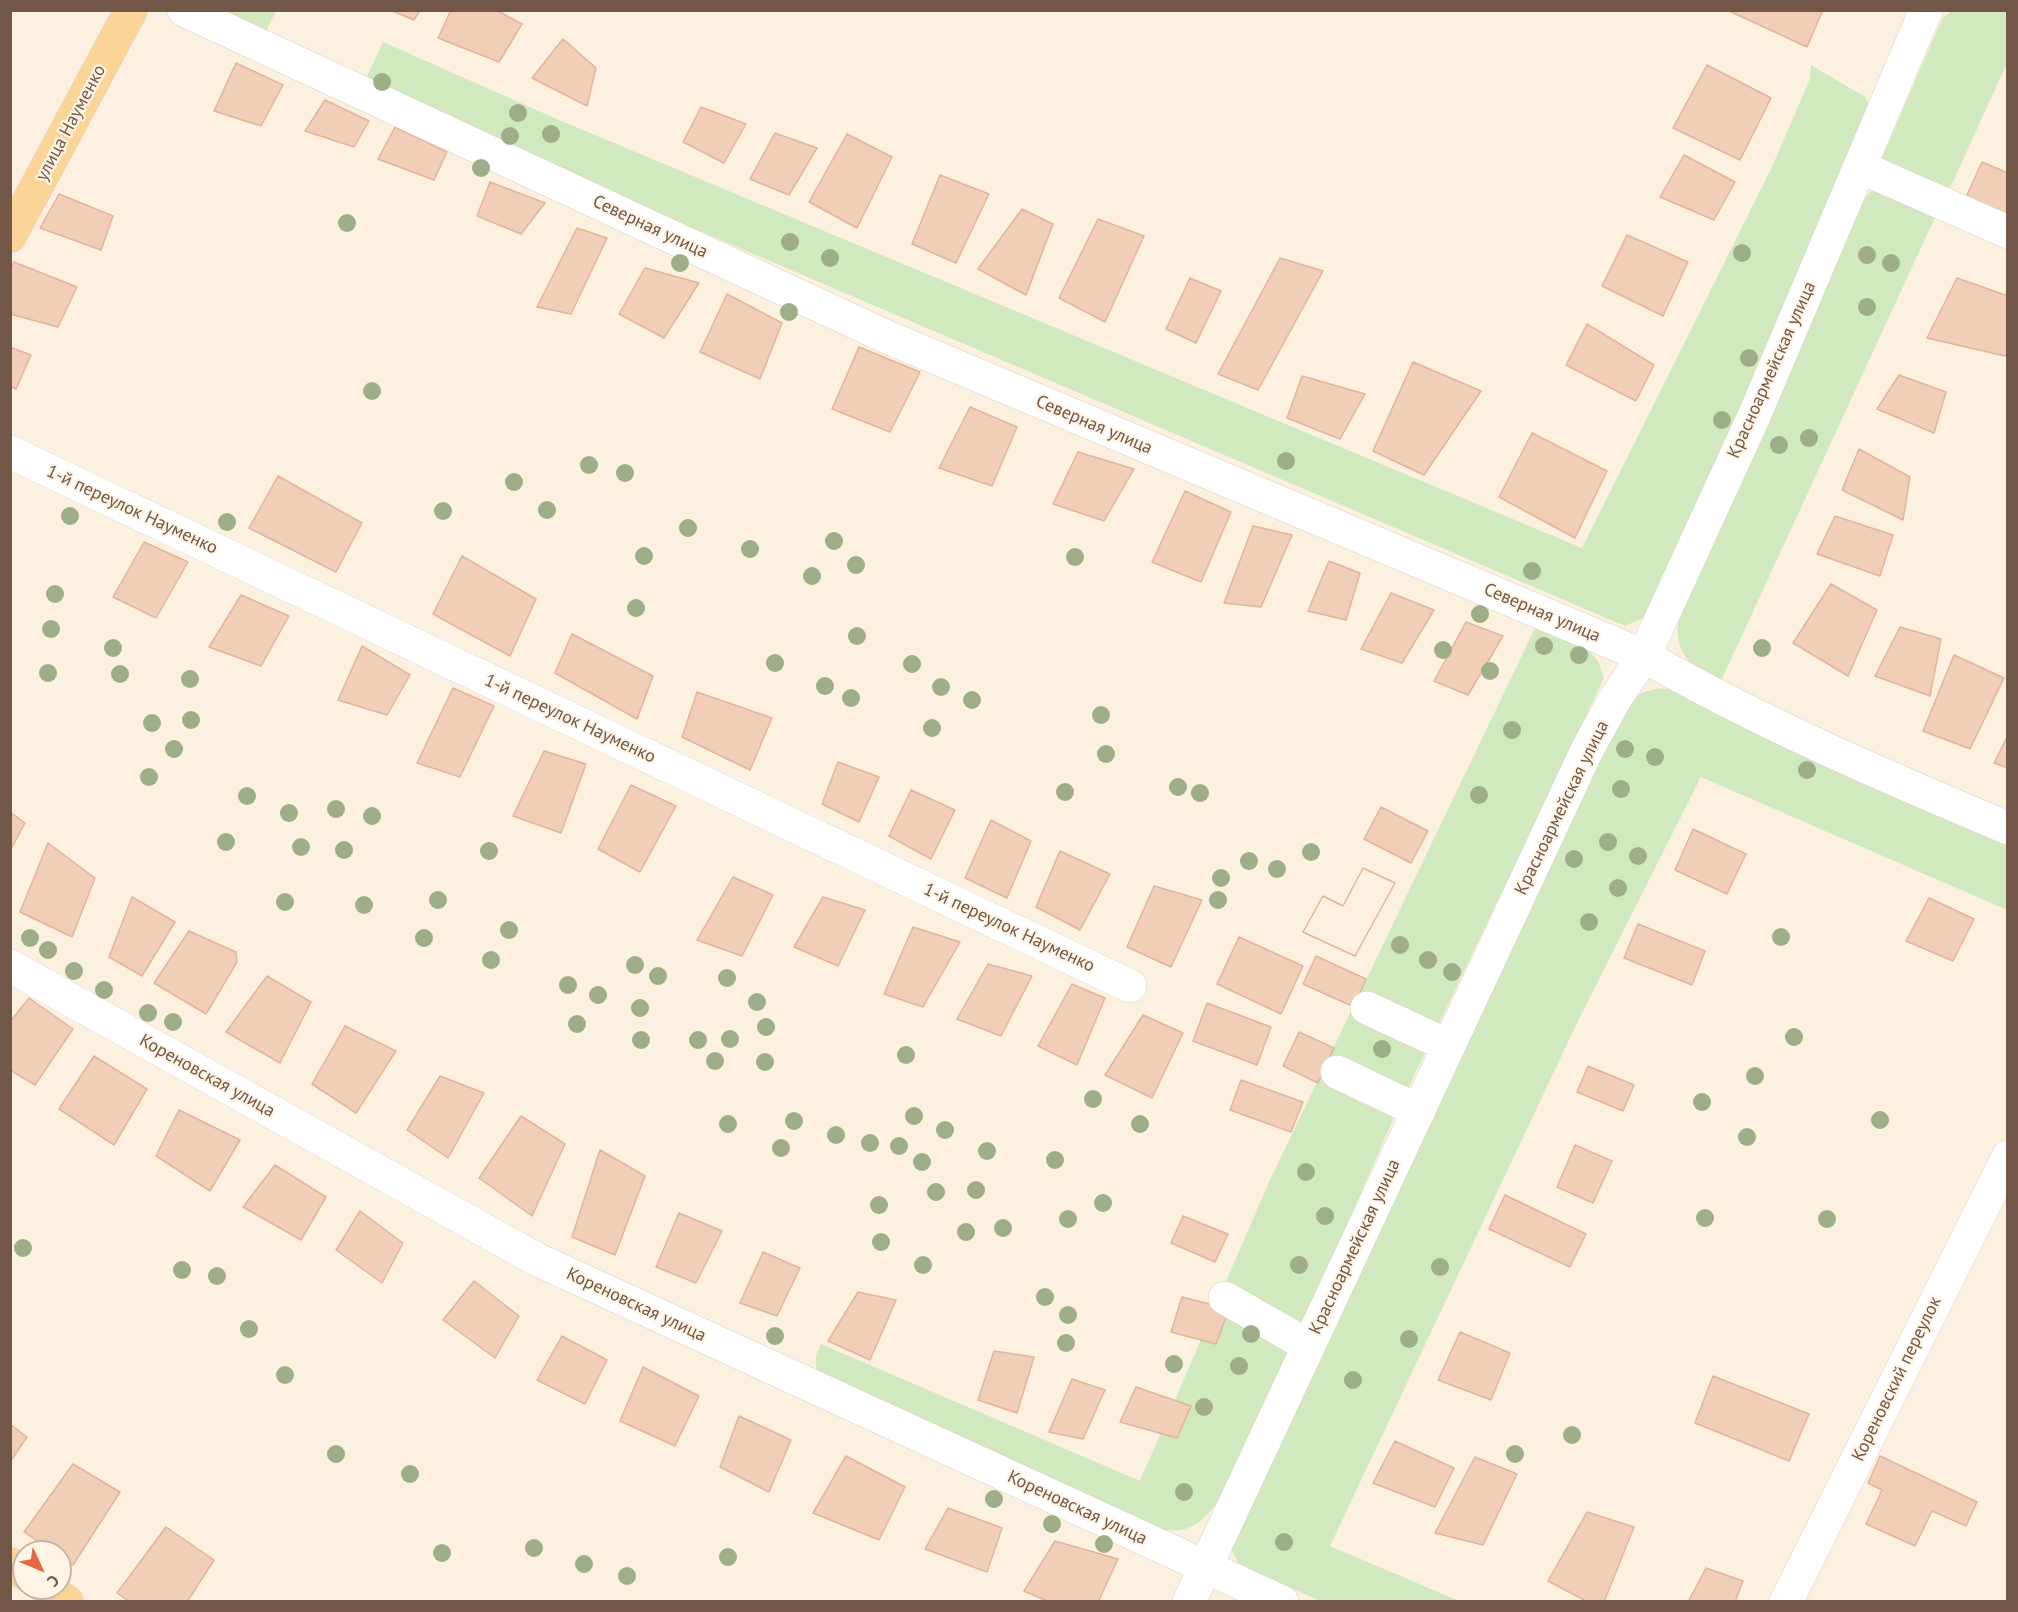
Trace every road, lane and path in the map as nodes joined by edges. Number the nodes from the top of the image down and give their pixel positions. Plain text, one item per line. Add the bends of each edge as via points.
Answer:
1 (130, 10) edge
2 (184, 10) edge
3 (1926, 13) edge
4 (1860, 167) junction
5 (2007, 232) edge
6 (10, 236) edge
7 (10, 452) edge
8 (1644, 656) junction
9 (2007, 828) edge
10 (10, 966) edge
11 (1130, 986) dead end
12 (1368, 1008) dead end
13 (1449, 1046) junction
14 (1337, 1072) dead end
15 (1419, 1111) junction
16 (2007, 1157) edge
17 (1226, 1298) dead end
18 (1310, 1346) junction
19 (1205, 1567) junction
20 (1189, 1602) edge
21 (1282, 1602) edge
22 (1786, 1602) edge

1 - 6 main road, улица Науменко
2 - 8 street, Северная улица via 887,337
3 - 4 street, Красноармейская улица
4 - 5 street
4 - 8 street, Красноармейская улица via 1755,414
7 - 11 street, 1-й переулок Науменко
8 - 9 street, Северная улица via 1711,695 1853,763
8 - 13 street, Красноармейская улица via 1587,750
10 - 19 street, Кореновская улица via 536,1259
12 - 13 street
13 - 15 street, Красноармейская улица
14 - 15 street
15 - 18 street, Красноармейская улица
16 - 22 street, Кореновский переулок
17 - 18 street
18 - 19 street, Красноармейская улица
19 - 20 street, Красноармейская улица
19 - 21 street, Кореновская улица

